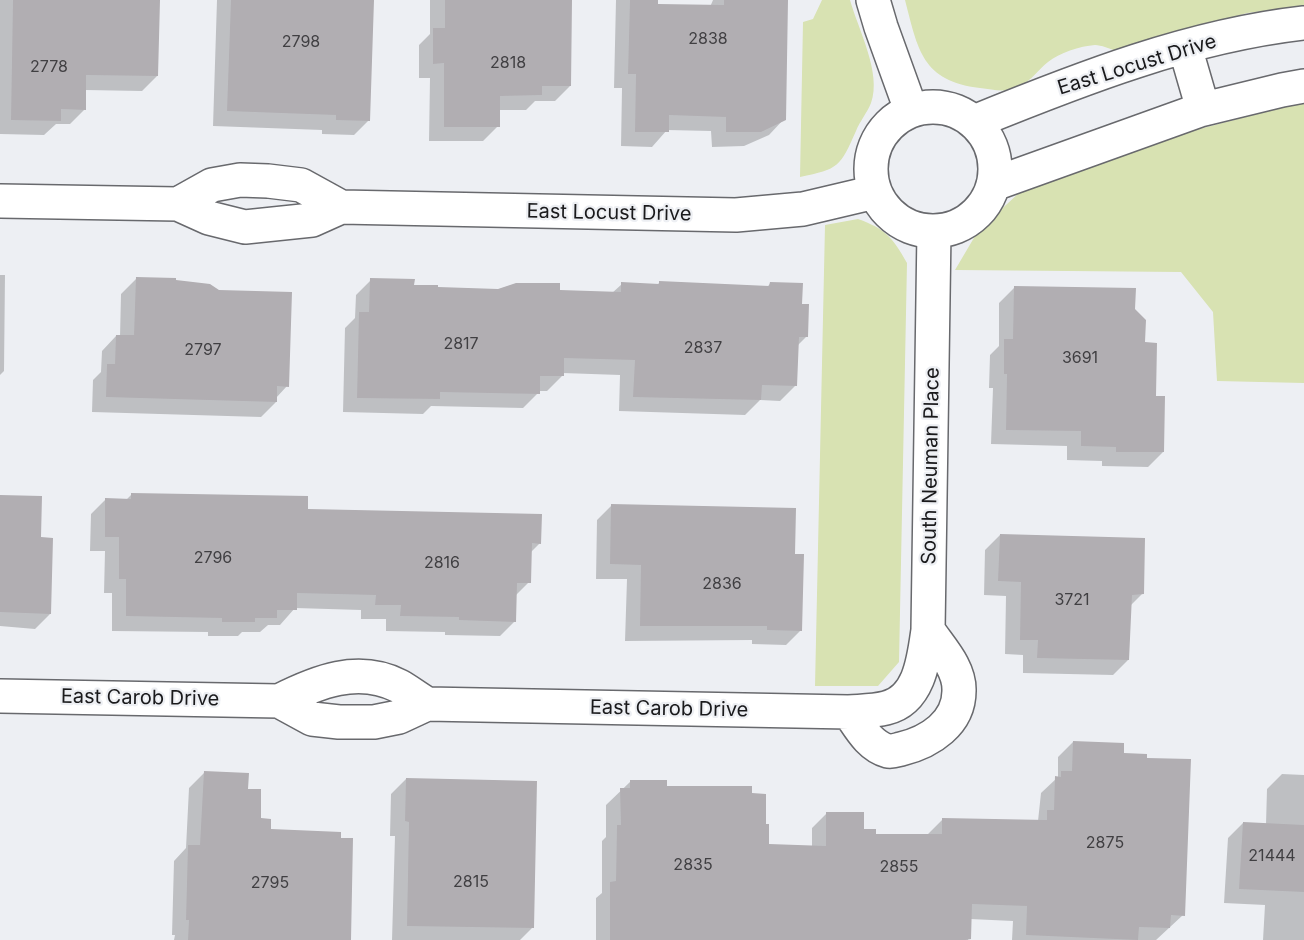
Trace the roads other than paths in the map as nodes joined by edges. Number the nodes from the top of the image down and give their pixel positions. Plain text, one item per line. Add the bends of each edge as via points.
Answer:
1 (873, 0) edge
2 (1304, 23) edge
3 (1185, 47) junction
4 (1304, 87) edge
5 (1203, 109) junction
6 (911, 110) junction
7 (974, 122) junction
8 (994, 184) junction
9 (875, 192) junction
10 (0, 201) edge
11 (178, 204) junction
12 (341, 207) junction
13 (934, 231) junction
14 (928, 630) junction
15 (0, 696) edge
16 (907, 696) joint
17 (279, 701) junction
18 (427, 704) junction
19 (849, 712) junction

1 - 6 street
2 - 3 street, East Locust Drive via 1267,27
3 - 5 street
3 - 7 street, East Locust Drive via 1080,80
4 - 5 street
5 - 8 street
6 - 7 street via 944,107
6 - 9 street via 894,121 876,144 871,172
7 - 8 street via 986,134 993,150
8 - 13 street via 986,202 972,217 954,227
9 - 12 street, East Locust Drive via 803,210 736,215
9 - 13 street via 899,221 916,229
10 - 11 street, East Locust Drive
11 - 12 street, East Locust Drive via 209,218 245,227 312,220
11 - 12 street, East Locust Drive via 212,185 268,180 302,185
13 - 14 street, South Neuman Place
14 - 16 street, South Neuman Place via 922,671
14 - 19 street via 955,669 960,690 956,711 942,730 914,746 889,751 872,743
15 - 17 street, East Carob Drive
16 - 19 street, East Carob Drive via 888,708
17 - 18 street, East Carob Drive via 312,719 339,722 399,717
17 - 18 street, East Carob Drive via 314,684 352,677 375,678 398,686
18 - 19 street, East Carob Drive

